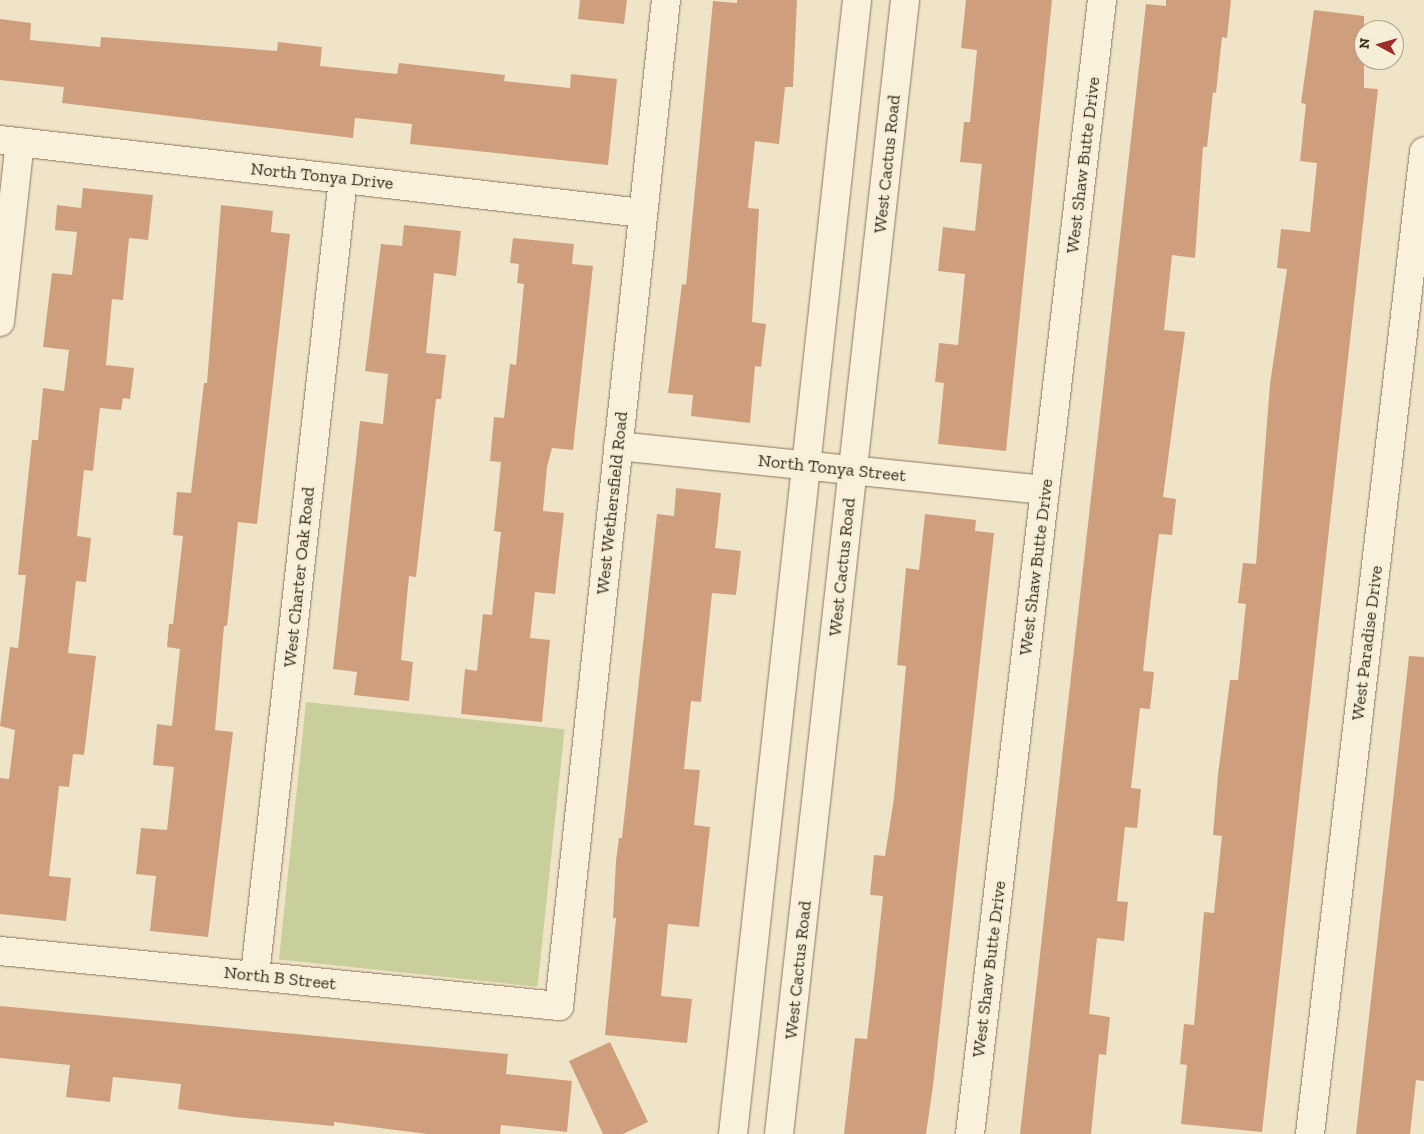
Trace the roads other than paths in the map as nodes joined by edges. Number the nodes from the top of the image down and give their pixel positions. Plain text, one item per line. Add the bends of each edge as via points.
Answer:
1 (666, 0) edge
2 (858, 0) edge
3 (905, 0) edge
4 (1102, 0) edge
5 (10, 141) edge
6 (1424, 152) edge
7 (343, 179) junction
8 (643, 213) junction
9 (0, 322) edge
10 (618, 446) junction
11 (808, 466) junction
12 (853, 470) junction
13 (1045, 490) junction
14 (0, 951) edge
15 (255, 975) junction
16 (559, 1006) joint
17 (732, 1134) edge
18 (780, 1134) edge
19 (970, 1134) edge
20 (1310, 1134) edge

1 - 8 street, West Wethersfield Road
2 - 11 street
3 - 12 street, West Cactus Road
4 - 13 street, West Shaw Butte Drive
5 - 7 street, North Tonya Drive
5 - 9 street
6 - 20 street, West Paradise Drive
7 - 8 street, North Tonya Drive
7 - 15 street, West Charter Oak Road
8 - 10 street, West Wethersfield Road
10 - 11 street, North Tonya Street
10 - 16 street, West Wethersfield Road
11 - 12 street, North Tonya Street
11 - 17 street
12 - 13 street, North Tonya Street
12 - 18 street, West Cactus Road
13 - 19 street, West Shaw Butte Drive
14 - 15 street, North B Street
15 - 16 street, North B Street

